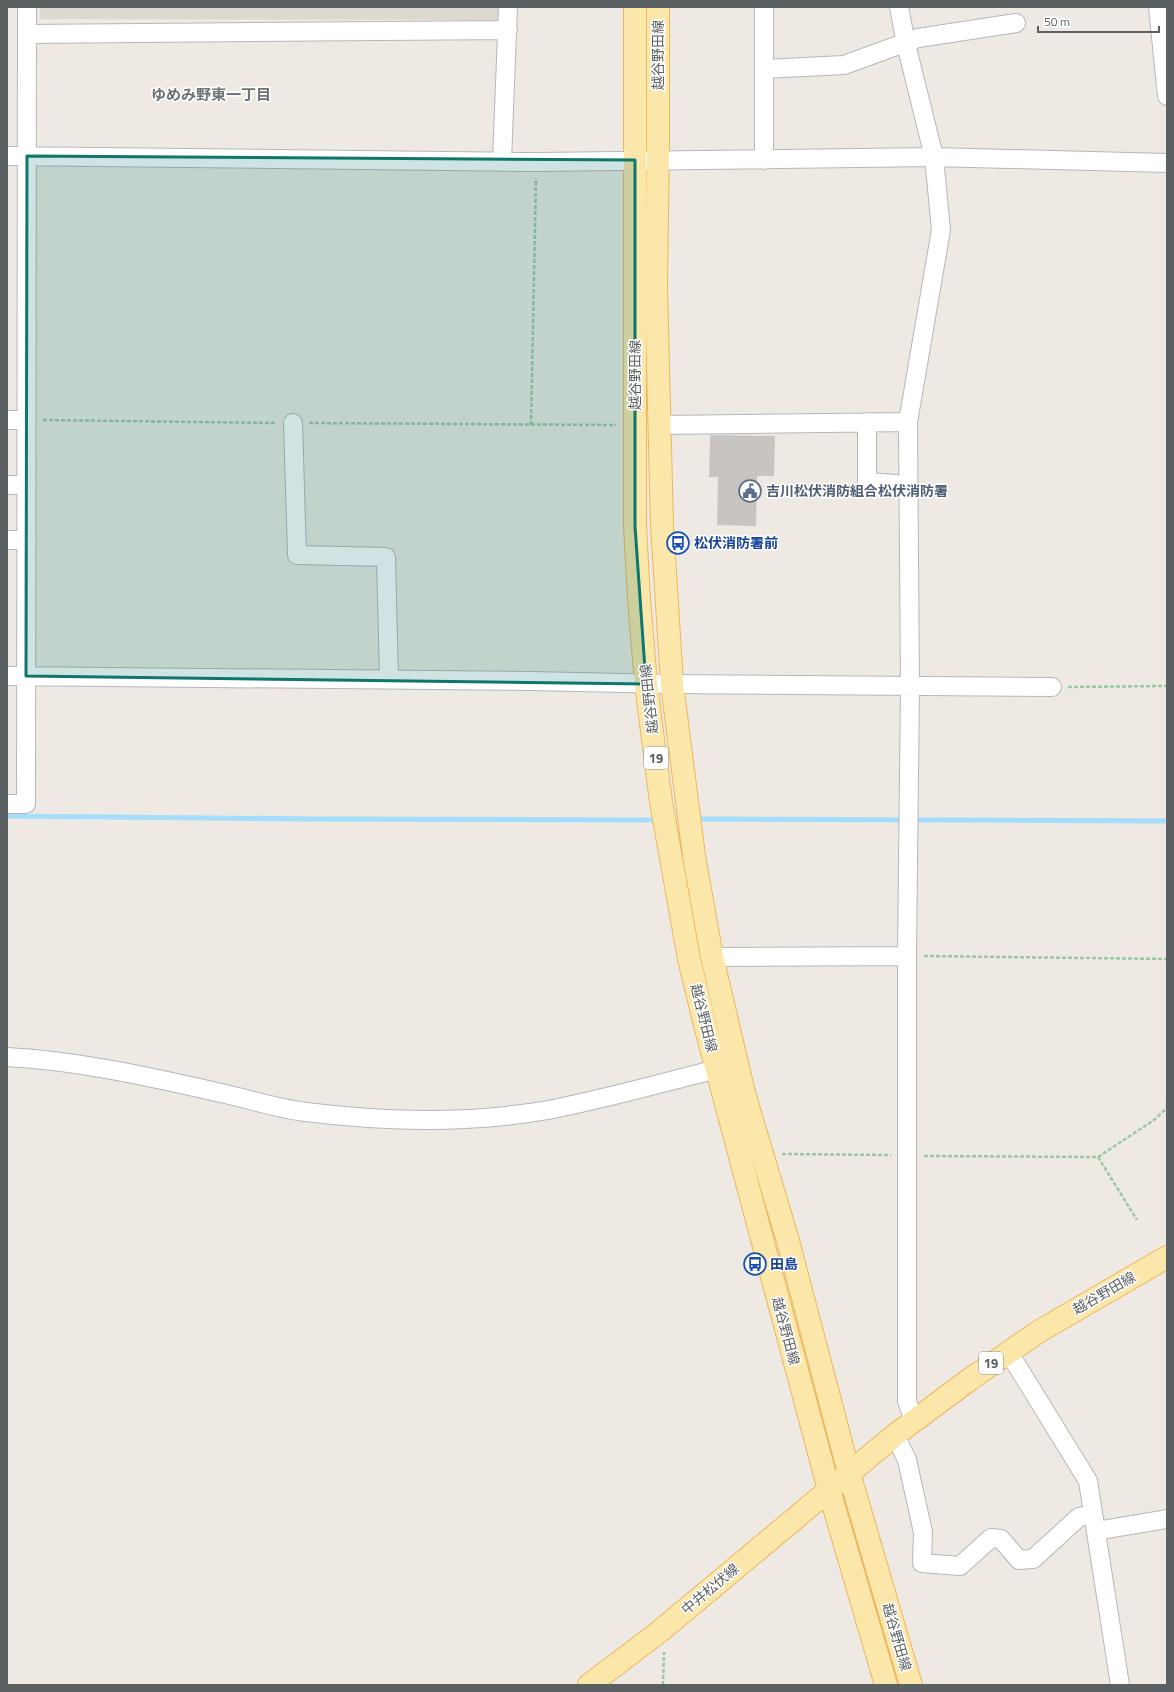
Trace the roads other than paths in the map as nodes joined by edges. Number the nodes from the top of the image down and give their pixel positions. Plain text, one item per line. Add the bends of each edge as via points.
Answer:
1 (27, 7) edge
2 (508, 7) edge
3 (635, 7) edge
4 (658, 7) edge
5 (764, 7) edge
6 (899, 7) edge
7 (1158, 7) edge
8 (1016, 23) dead end
9 (508, 30) junction
10 (27, 34) junction
11 (906, 44) junction
12 (1165, 55) edge
13 (764, 69) junction
14 (1167, 91) edge
15 (7, 156) edge
16 (27, 156) junction
17 (934, 157) junction
18 (635, 160) junction
19 (764, 160) junction
20 (502, 161) junction
21 (658, 161) junction
22 (1167, 163) edge
23 (7, 420) edge
24 (26, 420) junction
25 (867, 422) junction
26 (908, 422) junction
27 (293, 423) dead end
28 (659, 425) junction
29 (7, 485) edge
30 (26, 485) junction
31 (909, 485) junction
32 (7, 540) edge
33 (27, 540) junction
34 (7, 676) edge
35 (26, 676) junction
36 (389, 680) junction
37 (646, 684) junction
38 (672, 684) junction
39 (910, 686) junction
40 (1052, 687) road end
41 (7, 804) edge
42 (907, 956) junction
43 (712, 957) junction
44 (7, 1057) edge
45 (717, 1069) junction
46 (1167, 1257) edge
47 (1008, 1351) junction
48 (914, 1421) junction
49 (895, 1435) junction
50 (849, 1473) junction
51 (829, 1490) junction
52 (1093, 1514) junction
53 (1167, 1519) edge
54 (1096, 1532) junction
55 (589, 1685) edge
56 (886, 1685) edge
57 (911, 1685) edge
58 (1120, 1685) edge

1 - 10 street
2 - 9 street
3 - 18 main road, 越谷野田線 / 19
4 - 21 main road, 越谷野田線 / 19
5 - 13 street
6 - 11 street
7 - 12 street
8 - 11 street via 918,38
9 - 10 street
9 - 20 street
10 - 16 street
11 - 13 street via 844,65
11 - 17 street
12 - 14 street
13 - 19 street
15 - 16 street
16 - 20 street
16 - 24 street
17 - 19 street
17 - 22 street
17 - 26 street via 942,230
18 - 20 street
18 - 21 street
18 - 37 main road, 越谷野田線 / 19 via 636,533
19 - 21 street
21 - 28 main road, 越谷野田線 / 19 via 656,286
23 - 24 street
24 - 30 street
25 - 26 street
25 - 28 street
25 - 31 street via 867,482
26 - 31 street
27 - 36 street via 297,554 386,557
28 - 38 main road, 越谷野田線 / 19 via 664,576
29 - 30 street
30 - 33 street
31 - 39 street
32 - 33 street
33 - 35 street
34 - 35 street
35 - 36 street
35 - 41 street via 26,804
36 - 37 street
37 - 38 street
37 - 45 main road, 越谷野田線 / 19 via 661,802 678,905
38 - 39 street
38 - 43 main road, 越谷野田線 / 19 via 685,796
39 - 40 street
39 - 42 street
42 - 43 street
42 - 48 street via 907,1401
43 - 50 main road, 越谷野田線 / 19 via 744,1093 788,1241
44 - 45 street via 37,1058 133,1074 304,1112 416,1120 489,1117 547,1110 589,1102
45 - 51 main road, 越谷野田線 / 19
46 - 47 main road, 越谷野田線 / 19
47 - 48 main road, 越谷野田線 / 19
47 - 52 street via 1088,1482
48 - 49 main road, 越谷野田線 / 19
49 - 50 main road, 越谷野田線 / 19
49 - 52 street via 906,1460 923,1532 922,1563 960,1566 992,1538 1001,1539 1019,1560 1033,1559 1079,1517
50 - 51 main road, 越谷野田線 / 19
50 - 57 main road, 越谷野田線 / 19
51 - 55 main road, 中井松伏線 via 659,1632
51 - 56 main road, 越谷野田線 / 19
52 - 54 street
53 - 54 street
54 - 58 street

